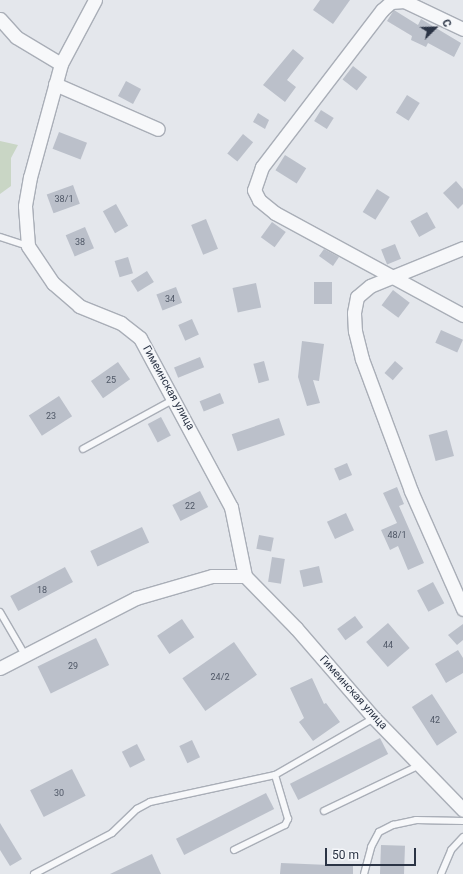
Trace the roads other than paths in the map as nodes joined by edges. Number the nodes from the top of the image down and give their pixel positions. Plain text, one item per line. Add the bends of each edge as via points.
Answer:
1 (95, 0) edge
2 (0, 19) edge
3 (463, 29) edge
4 (61, 64) junction
5 (55, 84) junction
6 (158, 129) dead end
7 (0, 237) edge
8 (28, 246) junction
9 (463, 248) edge
10 (391, 276) junction
11 (463, 315) edge
12 (175, 399) junction
13 (83, 449) dead end
14 (245, 576) junction
15 (463, 609) edge
16 (0, 612) edge
17 (25, 655) junction
18 (0, 668) edge
19 (374, 718) junction
20 (420, 765) junction
21 (275, 774) junction
22 (463, 810) edge
23 (324, 811) dead end
24 (463, 821) edge
25 (463, 837) edge
26 (234, 850) dead end
27 (34, 874) edge
28 (364, 874) edge
29 (441, 874) edge

1 - 4 street
2 - 4 street via 16,37
3 - 10 street via 404,1 391,2 382,10 262,167 255,181 254,190 259,200 276,213
4 - 5 street
5 - 6 street
5 - 8 street via 30,177 25,206
7 - 8 lane
8 - 12 street, Гимеинская улица via 53,283 79,306 121,323 140,338
9 - 10 street
10 - 11 street
10 - 15 street via 362,290 357,297 355,331 362,359 411,491
12 - 13 lane
12 - 14 street, Гимеинская улица via 231,507
14 - 17 street via 212,576 136,598
14 - 19 street, Гимеинская улица via 296,628
16 - 17 lane
17 - 18 street
19 - 20 street, Гимеинская улица
19 - 21 lane
20 - 22 street, Гимеинская улица
20 - 23 lane
21 - 26 lane via 288,820 285,825
21 - 27 lane via 150,802 137,810 112,833
24 - 28 lane via 416,820 394,825 379,832 371,847
25 - 29 lane via 451,850

